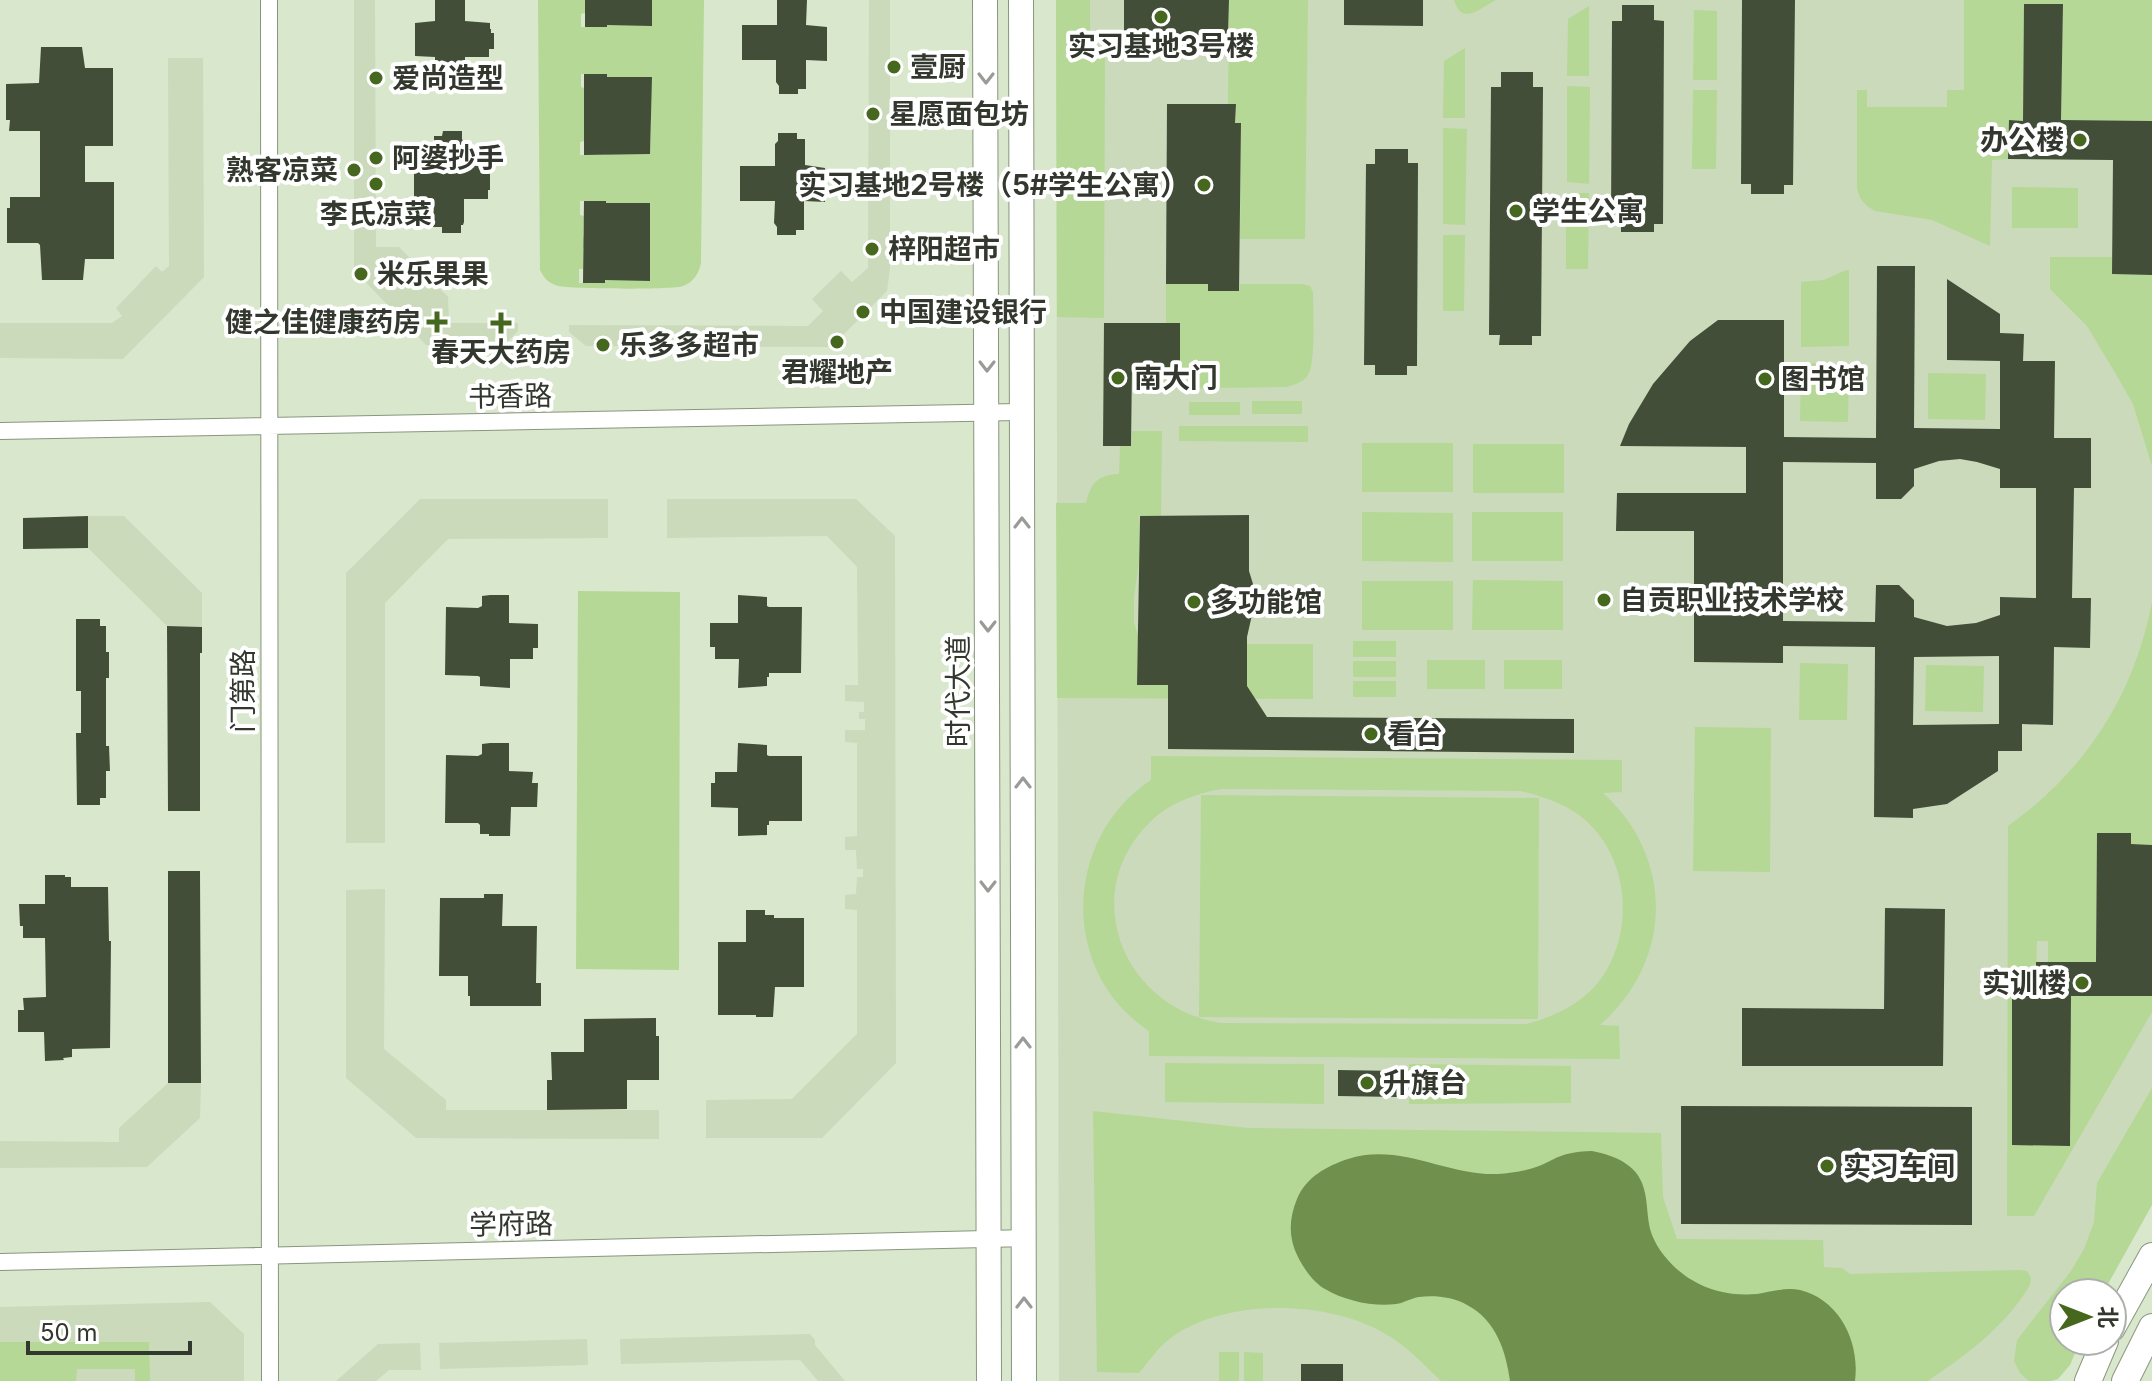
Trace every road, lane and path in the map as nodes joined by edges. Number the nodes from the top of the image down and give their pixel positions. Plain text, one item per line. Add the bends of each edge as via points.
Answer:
1 (269, 0) edge
2 (985, 0) edge
3 (1021, 0) edge
4 (1022, 412) junction
5 (987, 413) junction
6 (269, 426) junction
7 (0, 431) edge
8 (989, 1238) junction
9 (1024, 1238) junction
10 (270, 1256) junction
11 (2152, 1256) edge
12 (0, 1262) edge
13 (2128, 1299) edge
14 (2152, 1327) edge
15 (2098, 1357) edge
16 (270, 1381) edge
17 (989, 1381) edge
18 (1024, 1381) edge
19 (2088, 1381) edge
20 (2125, 1381) edge

1 - 6 street, 门第路
2 -> 5 main road, 时代大道
3 - 4 main road
4 - 5 street, 书香路
9 -> 4 main road
5 - 6 street, 书香路
5 -> 8 main road, 时代大道
6 - 7 street, 书香路
6 - 10 street, 门第路
8 - 9 street, 学府路
8 - 10 street, 学府路
8 - 17 main road, 时代大道
18 -> 9 main road
10 - 12 street, 学府路
10 - 16 street, 门第路
11 - 13 main road
14 - 20 main road
15 - 19 main road

